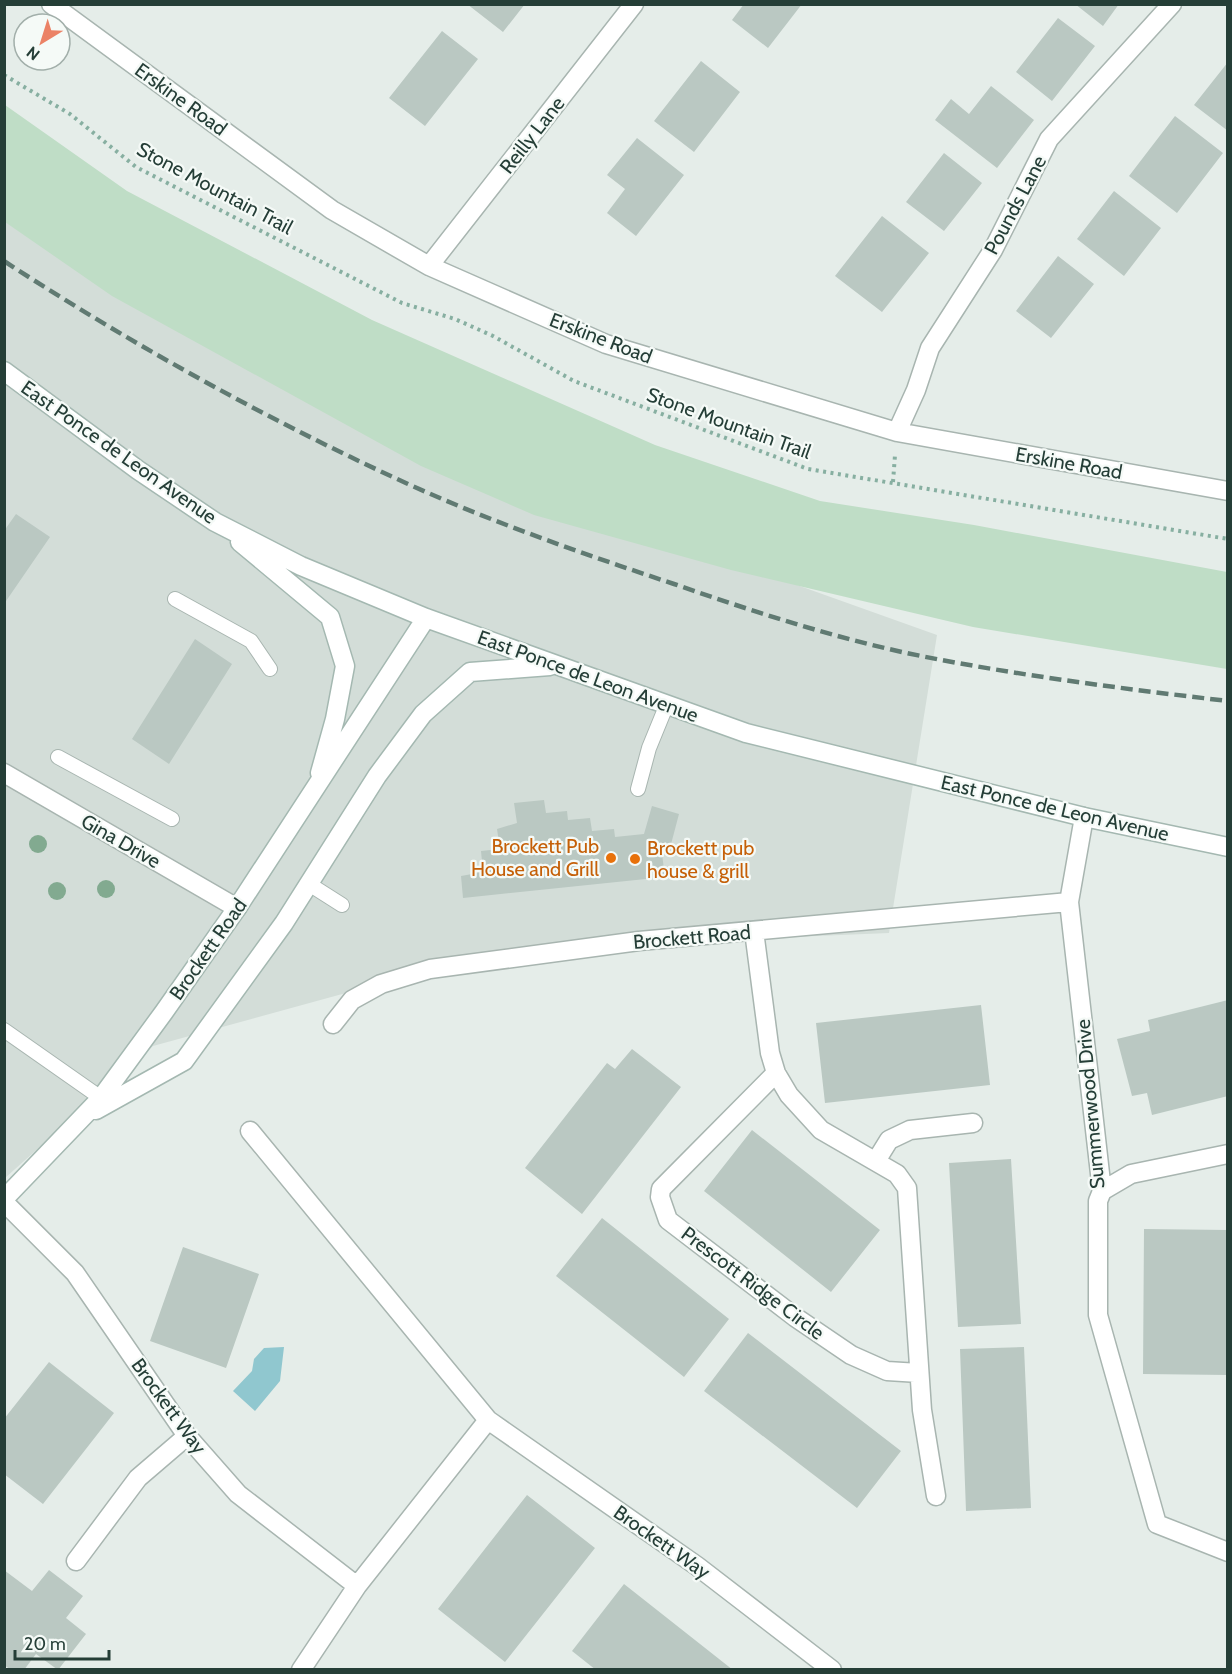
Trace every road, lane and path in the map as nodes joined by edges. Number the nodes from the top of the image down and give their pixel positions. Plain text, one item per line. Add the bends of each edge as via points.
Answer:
1 (51, 4) edge
2 (634, 4) edge
3 (1172, 4) edge
4 (4, 75) edge
5 (429, 266) junction
6 (4, 370) edge
7 (897, 432) junction
8 (1227, 491) edge
9 (215, 522) junction
10 (1227, 539) edge
11 (175, 599) dead end
12 (426, 618) junction
13 (556, 665) junction
14 (270, 669) dead end
15 (667, 704) junction
16 (58, 757) dead end
17 (4, 773) edge
18 (316, 788) junction
19 (638, 789) dead end
20 (1084, 817) junction
21 (172, 819) dead end
22 (1227, 847) edge
23 (309, 884) junction
24 (1069, 902) junction
25 (342, 905) dead end
26 (237, 908) junction
27 (754, 931) junction
28 (333, 1024) dead end
29 (4, 1030) edge
30 (776, 1073) junction
31 (101, 1098) junction
32 (81, 1118) junction
33 (973, 1123) dead end
34 (250, 1131) dead end
35 (1227, 1154) edge
36 (876, 1161) junction
37 (1102, 1191) junction
38 (4, 1201) edge
39 (919, 1373) junction
40 (488, 1420) junction
41 (187, 1436) junction
42 (936, 1496) dead end
43 (1227, 1552) edge
44 (76, 1561) dead end
45 (357, 1586) junction
46 (301, 1670) edge
47 (832, 1670) edge

1 - 5 street, Erskine Road via 332,210
2 - 5 street, Reilly Lane
3 - 7 street, Pounds Lane via 1049,139 993,250 930,348
4 - 10 path, Stone Mountain Trail via 70,114 136,167 402,303 455,319 493,336 574,381 808,469
5 - 7 street, Erskine Road via 606,344
6 - 9 street, East Ponce de Leon Avenue via 138,471
7 - 8 street, Erskine Road
9 - 12 street, East Ponce de Leon Avenue via 301,566
9 - 18 street via 330,617 345,666
11 - 14 lane via 251,641
12 - 13 street, East Ponce de Leon Avenue
12 - 18 street, Brockett Road
13 - 15 street, East Ponce de Leon Avenue
13 - 23 street via 470,672 423,714 377,776
15 - 19 lane
15 - 20 street, East Ponce de Leon Avenue via 746,733
16 - 21 lane
17 - 26 street, Gina Drive
18 - 26 street, Brockett Road
20 - 22 street, East Ponce de Leon Avenue
20 - 24 street, Summerwood Drive
23 - 25 lane
23 - 32 street via 184,1062
24 - 27 street, Brockett Road
24 - 37 street, Summerwood Drive
26 - 31 street, Brockett Road
27 - 28 street, Brockett Road via 639,941 430,969 381,984 352,1000
27 - 30 street
29 - 31 lane
30 - 36 street via 789,1095 821,1130
30 - 39 street, Prescott Ridge Circle via 661,1189 668,1220 850,1355 887,1371
31 - 32 street, Brockett Road
32 - 38 street, Brockett Road
33 - 36 street via 910,1130 889,1140
34 - 40 street, Brockett Way
35 - 37 street via 1131,1174
36 - 39 street via 897,1174 907,1188
37 - 43 street, Summerwood Drive via 1098,1201 1098,1316 1157,1524
38 - 41 street, Brockett Way via 75,1273
39 - 42 street
40 - 45 street
40 - 47 street, Brockett Way via 697,1566
41 - 44 street via 138,1478
41 - 45 street, Brockett Way via 238,1494
45 - 46 street

